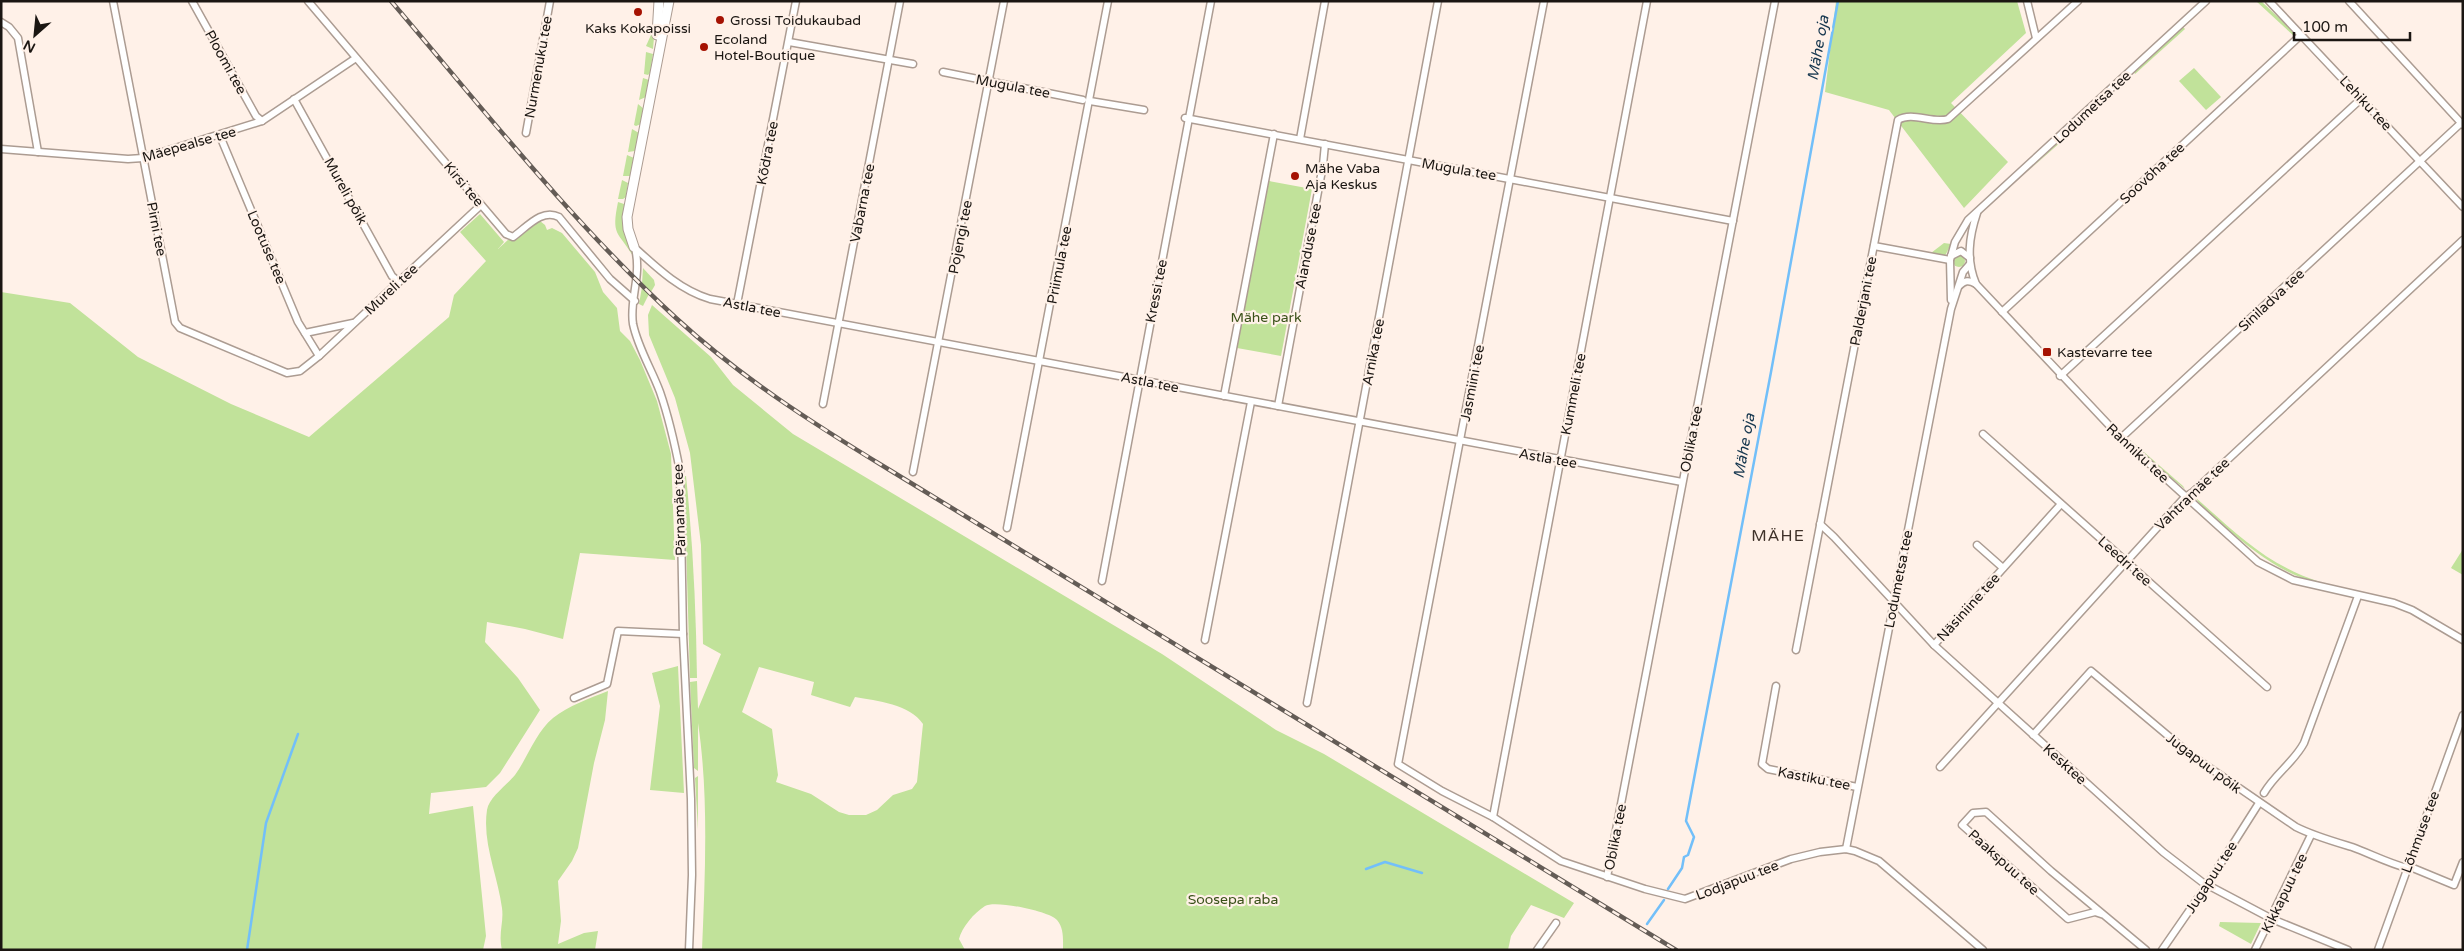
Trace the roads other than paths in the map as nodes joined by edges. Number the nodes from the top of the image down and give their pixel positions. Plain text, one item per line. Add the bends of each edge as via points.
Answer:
1 (114, 1) edge
2 (192, 1) edge
3 (308, 1) edge
4 (550, 1) edge
5 (659, 1) edge
6 (668, 1) edge
7 (796, 1) edge
8 (900, 1) edge
9 (1004, 1) edge
10 (1108, 1) edge
11 (1211, 1) edge
12 (1325, 1) edge
13 (1438, 1) edge
14 (1544, 1) edge
15 (1647, 1) edge
16 (1775, 1) edge
17 (2027, 1) edge
18 (2078, 1) edge
19 (2206, 1) edge
20 (2269, 1) edge
21 (2348, 1) edge
22 (1, 22) edge
23 (2301, 35) junction
24 (2036, 38) junction
25 (789, 42) junction
26 (657, 53) junction
27 (356, 58) junction
28 (888, 60) junction
29 (913, 64) dead end
30 (943, 72) dead end
31 (990, 81) junction
32 (2362, 98) junction
33 (294, 99) junction
34 (1086, 100) junction
35 (1144, 110) dead end
36 (1187, 118) junction
37 (262, 121) junction
38 (2462, 124) edge
39 (526, 133) dead end
40 (1274, 134) junction
41 (220, 136) junction
42 (1300, 139) junction
43 (1325, 144) junction
44 (1, 149) edge
45 (38, 152) junction
46 (143, 158) junction
47 (1409, 160) junction
48 (2421, 162) junction
49 (1510, 178) junction
50 (1610, 197) junction
51 (481, 205) junction
52 (2463, 206) edge
53 (1977, 213) junction
54 (1733, 220) junction
55 (2463, 240) edge
56 (1874, 246) junction
57 (634, 247) junction
58 (1950, 258) junction
59 (1967, 266) junction
60 (1951, 268) junction
61 (399, 282) junction
62 (1975, 283) junction
63 (1958, 287) junction
64 (635, 301) junction
65 (738, 304) junction
66 (1951, 309) junction
67 (2002, 312) junction
68 (354, 323) junction
69 (838, 323) junction
70 (305, 333) junction
71 (940, 342) junction
72 (319, 356) junction
73 (1040, 361) junction
74 (300, 371) joint
75 (2060, 376) junction
76 (1139, 380) junction
77 (1224, 396) junction
78 (1251, 402) junction
79 (823, 404) dead end
80 (1278, 406) junction
81 (1360, 422) junction
82 (1983, 434) dead end
83 (2121, 438) junction
84 (1461, 442) junction
85 (1560, 460) junction
86 (913, 472) dead end
87 (1682, 482) junction
88 (2185, 497) junction
89 (2061, 504) junction
90 (1820, 524) junction
91 (1007, 528) dead end
92 (1977, 545) dead end
93 (2126, 561) junction
94 (2003, 568) junction
95 (1102, 581) dead end
96 (2358, 596) junction
97 (1894, 602) junction
98 (683, 634) junction
99 (1205, 640) dead end
100 (2463, 640) edge
101 (1934, 645) junction
102 (1796, 650) dead end
103 (1776, 686) dead end
104 (2267, 687) dead end
105 (574, 698) dead end
106 (1307, 703) dead end
107 (1998, 704) junction
108 (2463, 715) edge
109 (2033, 735) junction
110 (1398, 764) joint
111 (1940, 767) dead end
112 (1857, 787) junction
113 (2264, 792) dead end
114 (2259, 804) junction
115 (1493, 817) junction
116 (2311, 835) junction
117 (1846, 849) junction
118 (2463, 862) edge
119 (2408, 867) junction
120 (1607, 877) junction
121 (2207, 885) junction
122 (2104, 915) junction
123 (2272, 919) junction
124 (1556, 923) dead end
125 (689, 950) edge
126 (1537, 950) edge
127 (1983, 950) edge
128 (2146, 950) edge
129 (2162, 950) edge
130 (2255, 950) edge
131 (2348, 950) edge
132 (2378, 950) edge

1 - 46 street, Pirni tee
2 - 37 street, Ploomi tee via 256,116
3 - 27 street, Kirsi tee
4 - 39 street, Nurmenuku tee
5 - 26 main road, Pärnamäe tee
6 - 26 main road, Pärnamäe tee
7 - 25 street, Kõdra tee
8 - 28 street, Vabarna tee
9 - 31 street, Pojengi tee
10 - 34 street, Priimula tee
11 - 36 street, Kressi tee
12 - 42 street
13 - 47 street, Arnika tee
14 - 49 street, Jasmiini tee
15 - 50 street, Kummeli tee
16 - 54 street, Oblika tee
17 - 24 street
18 - 24 street, Palderjani tee
19 - 53 street, Lodumetsa tee
20 - 23 street, Lehiku tee
21 - 38 street
22 - 45 street via 18,38
23 - 32 street, Lehiku tee
23 - 67 street, Soovõha tee
24 - 56 street, Palderjani tee via 1948,119 1941,122 1911,117 1898,120
25 - 28 street
25 - 65 street, Kõdra tee
26 - 57 main road, Pärnamäe tee via 627,217
27 - 33 street, Mäepealse tee
27 - 51 street, Kirsi tee
28 - 29 street
28 - 69 street, Vabarna tee
30 - 31 street, Mugula tee
31 - 34 street, Mugula tee
31 - 71 street, Pojengi tee
32 - 48 street, Lehiku tee
32 - 75 street
33 - 37 street, Mäepealse tee
33 - 61 street, Mureli põik via 392,276
34 - 35 street, Mugula tee
34 - 73 street, Priimula tee
36 - 40 street, Mugula tee
36 - 76 street, Kressi tee
37 - 41 street, Mäepealse tee
38 - 48 street, Siniladva tee
40 - 42 street, Mugula tee
40 - 77 street
41 - 46 street, Mäepealse tee
41 - 70 street, Lootuse tee
42 - 43 street, Mugula tee
43 - 47 street, Mugula tee
43 - 80 street, Aianduse tee
44 - 45 street, Mäepealse tee
45 - 46 street, Mäepealse tee
46 - 74 street, Pirni tee via 174,322 180,328 287,373
47 - 49 street, Mugula tee
47 - 81 street, Arnika tee
48 - 52 street, Lehiku tee
48 - 83 street, Siniladva tee
49 - 50 street, Mugula tee
49 - 84 street, Jasmiini tee
50 - 54 street, Mugula tee
50 - 85 street, Kummeli tee
51 - 61 street, Mureli tee
51 - 64 street, Kirsi tee via 511,237 541,215 560,217 610,279
53 - 58 street, Lodumetsa tee via 1960,232
53 - 59 street via 1969,241
54 - 87 street, Oblika tee
55 - 88 street, Vahtramäe tee
56 - 58 street
56 - 90 street, Palderjani tee
57 - 64 street, Pärnamäe tee via 638,281
57 - 65 street, Astla tee via 690,292
58 - 59 street via 1961,251
58 - 60 street
59 - 60 street via 1957,272
59 - 62 street, Ranniku tee
59 - 63 street
60 - 66 street
61 - 68 street, Mureli tee
62 - 63 street via 1963,282
62 - 67 street, Ranniku tee
63 - 66 street
64 - 98 street, Pärnamäe tee via 633,324 660,392 680,471
65 - 69 street, Astla tee
66 - 97 street, Lodumetsa tee
67 - 75 street, Ranniku tee
68 - 70 street
68 - 72 street, Mureli tee
69 - 71 street, Astla tee
69 - 79 street, Vabarna tee
70 - 72 street, Lootuse tee
71 - 73 street, Astla tee
71 - 86 street, Pojengi tee
72 - 74 street, Mureli tee
73 - 76 street, Astla tee
73 - 91 street, Priimula tee
75 - 83 street, Ranniku tee
76 - 77 street, Astla tee
76 - 95 street, Kressi tee
77 - 78 street, Astla tee
78 - 80 street, Astla tee
78 - 99 street
80 - 81 street, Astla tee
81 - 84 street, Astla tee
81 - 106 street, Arnika tee
82 - 89 street, Leedri tee
83 - 88 street, Ranniku tee
84 - 85 street, Astla tee
84 - 110 street, Jasmiini tee
85 - 87 street, Astla tee
85 - 115 street, Kummeli tee
87 - 120 street, Oblika tee
88 - 93 street, Vahtramäe tee
88 - 96 street, Ranniku tee via 2258,562 2293,580
89 - 93 street, Leedri tee
89 - 94 street, Näsiniine tee
90 - 97 street, Kesktee
90 - 102 street, Palderjani tee
92 - 94 street, Näsiniine tee
93 - 104 street, Leedri tee
93 - 107 street, Vahtramäe tee
94 - 101 street, Näsiniine tee
96 - 100 street, Ranniku tee via 2412,610
96 - 113 street via 2304,743
97 - 101 street, Kesktee
97 - 112 street, Lodumetsa tee
98 - 105 street via 618,631 607,684
98 - 125 street, Pärnamäe tee via 691,799
101 - 107 street, Kesktee
103 - 112 street, Kastiku tee via 1762,764 1768,769
107 - 109 street, Kesktee
107 - 111 street, Vahtramäe tee
108 - 119 street, Lõhmuse tee
109 - 114 street, Jugapuu põik via 2091,671 2191,755
109 - 121 street, Kesktee via 2163,852
110 - 115 street, Lodjapuu tee
112 - 117 street, Lodumetsa tee
114 - 116 street, Jugapuu põik
114 - 121 street, Jugapuu tee
115 - 120 street, Lodjapuu tee via 1561,861
116 - 119 street, Jugapuu põik
116 - 123 street, Kikkapuu tee
117 - 120 street, Lodjapuu tee via 1791,859 1685,899
117 - 127 street, Lodjapuu tee via 1879,861
118 - 119 street, Jugapuu põik via 2454,885
119 - 132 street, Lõhmuse tee
121 - 123 street, Kesktee
121 - 129 street, Jugapuu tee
122 - 122 street, Paakspuu tee via 2095,912 2068,919 1962,824 1973,813 1986,812
122 - 128 street, Paakspuu tee
123 - 130 street, Kikkapuu tee
123 - 131 street, Kesktee
124 - 126 street

